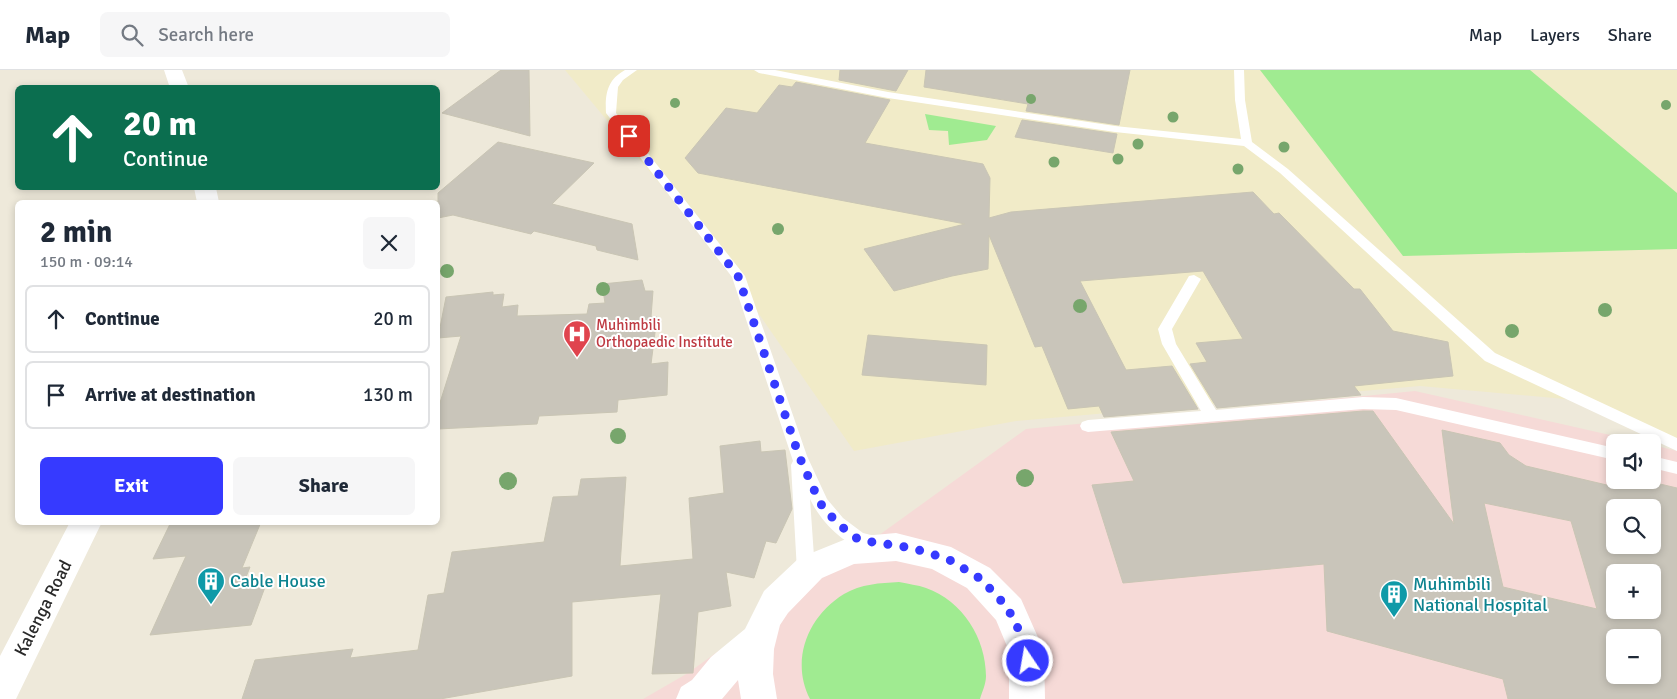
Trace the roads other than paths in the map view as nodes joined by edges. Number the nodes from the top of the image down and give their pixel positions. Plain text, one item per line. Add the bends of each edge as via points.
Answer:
1 (173, 70) edge
2 (632, 70) edge
3 (760, 70) edge
4 (1238, 70) edge
5 (179, 85) edge
6 (1247, 143) junction
7 (1194, 279) dead end
8 (1211, 415) junction
9 (1088, 426) dead end
10 (1677, 445) edge
11 (1606, 452) edge
12 (799, 456) junction
13 (1661, 464) edge
14 (1677, 468) edge
15 (84, 525) edge
16 (912, 548) junction
17 (806, 570) junction
18 (757, 640) junction
19 (0, 692) edge
20 (694, 699) edge
21 (759, 699) edge
22 (1027, 699) edge

1 - 5 street
2 - 12 lane via 620,76 610,90 612,113 738,276
3 - 6 lane via 888,94 1085,124
4 - 6 lane
6 - 10 lane via 1284,171 1490,357
7 - 8 lane via 1165,328 1169,344
8 - 9 lane
8 - 11 lane via 1363,403 1396,404
12 - 16 lane via 820,503 837,523 859,540
12 - 17 lane
13 - 14 lane
15 - 19 street, Kalenga Road
16 - 17 street via 856,549 830,557
16 - 22 street via 948,559 981,579 1007,607 1025,642 1030,680
17 - 18 street via 784,590 768,614
18 - 20 street
18 - 21 street via 754,678

